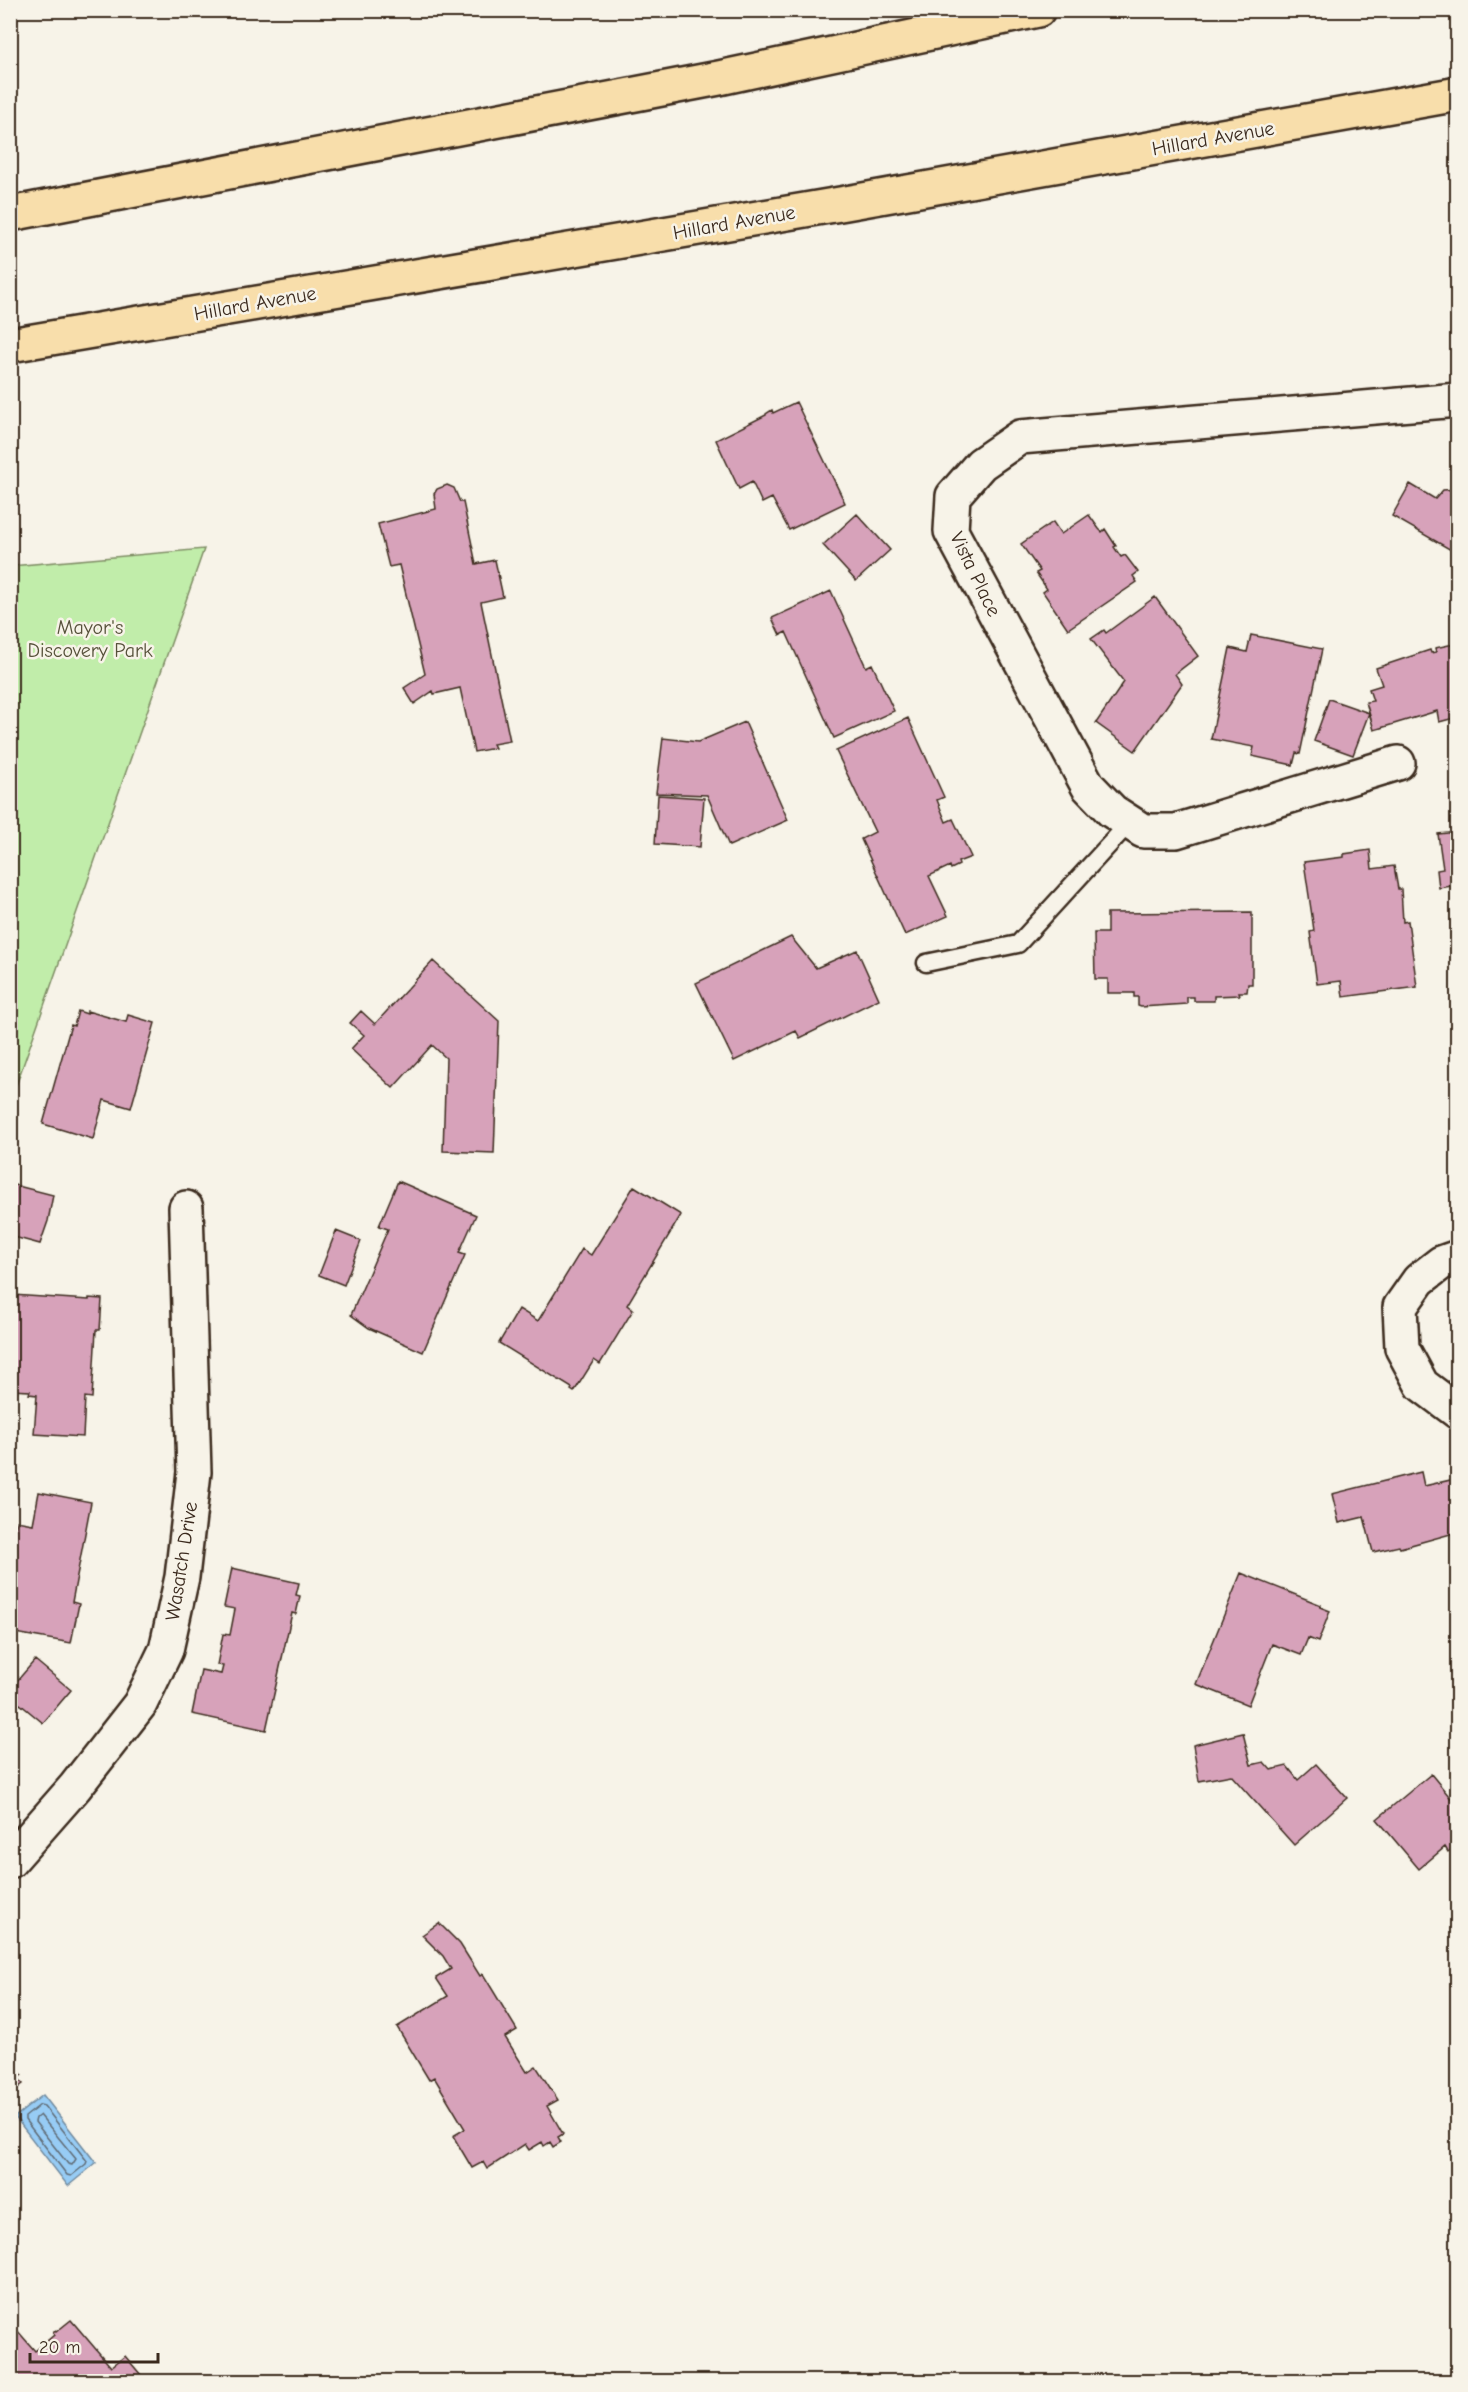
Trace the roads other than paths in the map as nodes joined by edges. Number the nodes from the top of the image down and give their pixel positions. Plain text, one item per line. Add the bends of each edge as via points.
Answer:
1 (1038, 10) edge
2 (1458, 94) edge
3 (10, 214) edge
4 (10, 345) edge
5 (1458, 400) edge
6 (1398, 763) dead end
7 (1130, 822) junction
8 (926, 963) dead end
9 (186, 1208) dead end
10 (1458, 1257) edge
11 (1458, 1412) edge
12 (10, 1861) edge

1 - 3 highway via 719,78
2 - 4 highway, Hillard Avenue
5 - 7 street, Vista Place via 1020,436 981,464 953,496 951,531 1088,786 1112,811
6 - 7 street, Vista Place via 1176,831 1143,831
7 - 8 lane via 1018,944
9 - 12 street, Wasatch Drive via 194,1472 182,1577 166,1650 140,1704
10 - 11 street via 1440,1263 1419,1280 1400,1307 1402,1348 1422,1385

